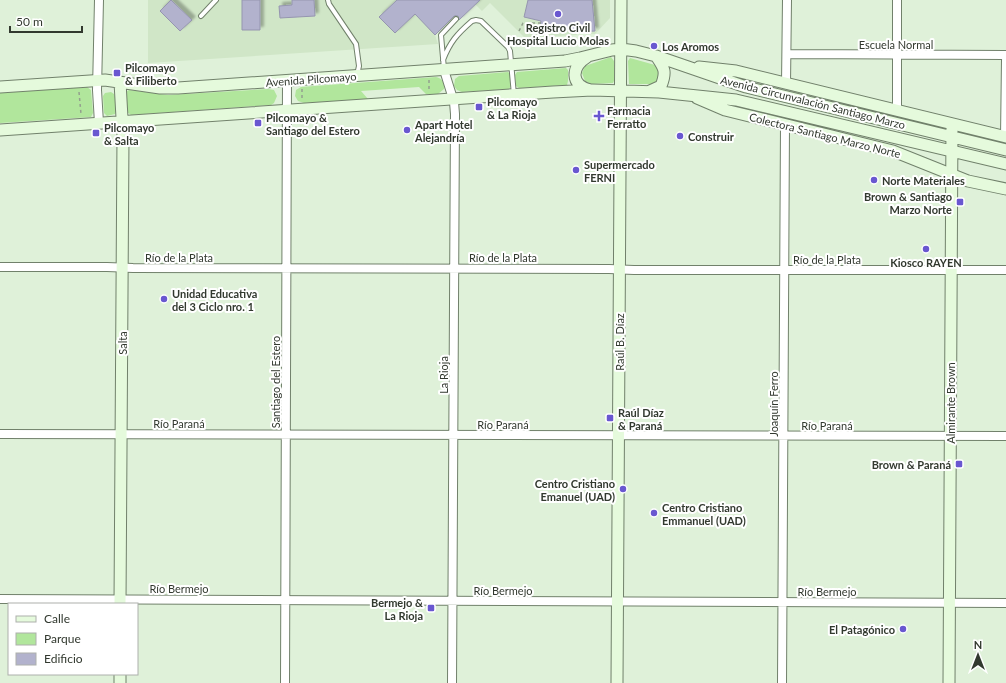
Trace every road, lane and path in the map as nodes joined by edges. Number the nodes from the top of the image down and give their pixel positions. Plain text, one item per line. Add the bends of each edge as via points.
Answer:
1 (99, 0) edge
2 (216, 0) edge
3 (328, 0) edge
4 (621, 0) edge
5 (787, 0) edge
6 (897, 0) edge
7 (201, 16) dead end
8 (456, 19) dead end
9 (541, 23) dead end
10 (519, 31) dead end
11 (621, 49) junction
12 (787, 54) junction
13 (897, 55) junction
14 (1006, 55) edge
15 (588, 56) junction
16 (656, 56) junction
17 (1006, 60) edge
18 (443, 65) junction
19 (512, 65) junction
20 (682, 65) junction
21 (357, 76) junction
22 (428, 78) dead end
23 (98, 80) junction
24 (287, 80) junction
25 (120, 82) junction
26 (786, 84) junction
27 (0, 87) edge
28 (302, 87) dead end
29 (79, 88) dead end
30 (592, 90) junction
31 (621, 91) junction
32 (650, 91) junction
33 (429, 94) dead end
34 (689, 94) junction
35 (514, 95) junction
36 (453, 99) junction
37 (302, 103) dead end
38 (287, 110) junction
39 (897, 110) junction
40 (81, 118) dead end
41 (122, 121) junction
42 (99, 123) junction
43 (785, 124) junction
44 (952, 124) junction
45 (0, 130) edge
46 (952, 137) junction
47 (1006, 137) edge
48 (1006, 150) edge
49 (952, 151) junction
50 (1006, 164) edge
51 (952, 175) junction
52 (1006, 189) edge
53 (0, 267) edge
54 (122, 268) junction
55 (286, 268) junction
56 (455, 268) junction
57 (620, 270) junction
58 (784, 270) junction
59 (951, 270) junction
60 (1006, 270) edge
61 (0, 434) edge
62 (121, 434) junction
63 (286, 435) junction
64 (454, 435) junction
65 (619, 435) junction
66 (784, 436) junction
67 (950, 436) junction
68 (1006, 436) edge
69 (0, 599) edge
70 (286, 600) junction
71 (453, 600) junction
72 (618, 601) junction
73 (120, 602) edge
74 (783, 602) junction
75 (949, 603) junction
76 (1006, 603) edge
77 (285, 683) edge
78 (452, 683) edge
79 (617, 683) edge
80 (782, 683) edge
81 (949, 683) edge

1 - 23 street
2 - 7 lane
3 - 21 lane via 356,44 359,66
4 - 11 main road, Raúl B. Díaz
5 - 12 street
6 - 13 street
8 - 18 lane via 441,35
9 - 10 path via 523,23
11 - 15 main road, Avenida Pilcomayo
11 - 16 main road, Avenida Circunvalación Santiago Marzo
11 - 31 main road, Raúl B. Díaz
12 - 13 street, Escuela Normal
12 - 26 street
13 - 14 street, Escuela Normal
13 - 39 street
15 - 19 main road, Avenida Pilcomayo via 565,61
15 - 30 main road via 577,67 575,78 580,86
16 - 20 main road, Avenida Circunvalación Santiago Marzo
16 - 32 main road via 664,69 664,78 661,86
17 - 47 street
18 - 19 main road, Avenida Pilcomayo
18 - 19 lane via 452,40 474,20 485,23 508,47
18 - 21 main road, Avenida Pilcomayo
18 - 36 street, La Rioja
19 - 35 lane
20 - 26 main road via 732,70
20 - 46 main road, Avenida Circunvalación Santiago Marzo via 746,87
21 - 24 main road, Avenida Pilcomayo
22 - 33 path
23 - 25 main road, Avenida Pilcomayo
23 - 27 main road, Avenida Pilcomayo
23 - 42 street
24 - 25 main road, Avenida Pilcomayo via 172,89
24 - 38 street, Santiago del Estero
25 - 41 main road, Salta
26 - 39 main road
28 - 37 path
29 - 40 path
30 - 31 main road
30 - 35 main road
31 - 32 main road, Avenida Circunvalación Santiago Marzo
31 - 57 main road, Raúl B. Díaz
32 - 34 main road, Avenida Circunvalación Santiago Marzo
34 - 43 main road, Colectora Santiago Marzo Norte via 725,110
34 - 49 main road, Avenida Circunvalación Santiago Marzo via 752,102
35 - 36 main road
36 - 38 main road
36 - 56 street, La Rioja via 456,114
38 - 41 main road
38 - 55 street, Santiago del Estero
39 - 44 main road
41 - 42 main road
41 - 54 main road, Salta
42 - 45 main road
43 - 51 main road, Colectora Santiago Marzo Norte via 898,152
43 - 58 street, Joaquín Ferro
44 - 46 main road, Almirante Brown
44 - 47 main road
46 - 48 main road, Avenida Circunvalación Santiago Marzo
46 - 49 main road, Almirante Brown
49 - 50 main road, Avenida Circunvalación Santiago Marzo
49 - 51 main road, Almirante Brown
51 - 52 main road, Colectora Santiago Marzo Norte via 974,183
51 - 59 main road, Almirante Brown
53 - 54 street, Río de la Plata
54 - 55 street, Río de la Plata
54 - 62 main road, Salta
55 - 56 street, Río de la Plata
55 - 63 street, Santiago del Estero
56 - 57 street, Río de la Plata
56 - 64 street, La Rioja
57 - 58 street, Río de la Plata
57 - 65 main road, Raúl B. Díaz
58 - 59 street, Río de la Plata
58 - 66 street, Joaquín Ferro
59 - 60 street, Río de la Plata
59 - 67 main road, Almirante Brown
61 - 62 street, Río Paraná
62 - 63 street, Río Paraná
62 - 73 main road, Salta
63 - 64 street, Río Paraná
63 - 70 street, Santiago del Estero
64 - 65 street, Río Paraná
64 - 71 street, La Rioja
65 - 66 street, Río Paraná
65 - 72 main road, Raúl B. Díaz
66 - 67 street, Río Paraná
66 - 74 street, Joaquín Ferro
67 - 68 street, Río Paraná
67 - 75 main road, Almirante Brown
69 - 73 street, Río Bermejo
70 - 71 street, Río Bermejo
70 - 73 street, Río Bermejo
70 - 77 street, Santiago del Estero
71 - 72 street, Río Bermejo
71 - 78 street, La Rioja
72 - 74 street, Río Bermejo
72 - 79 main road, Raúl B. Díaz
74 - 75 street, Río Bermejo
74 - 80 street, Joaquín Ferro
75 - 76 street, Río Bermejo
75 - 81 main road, Almirante Brown

